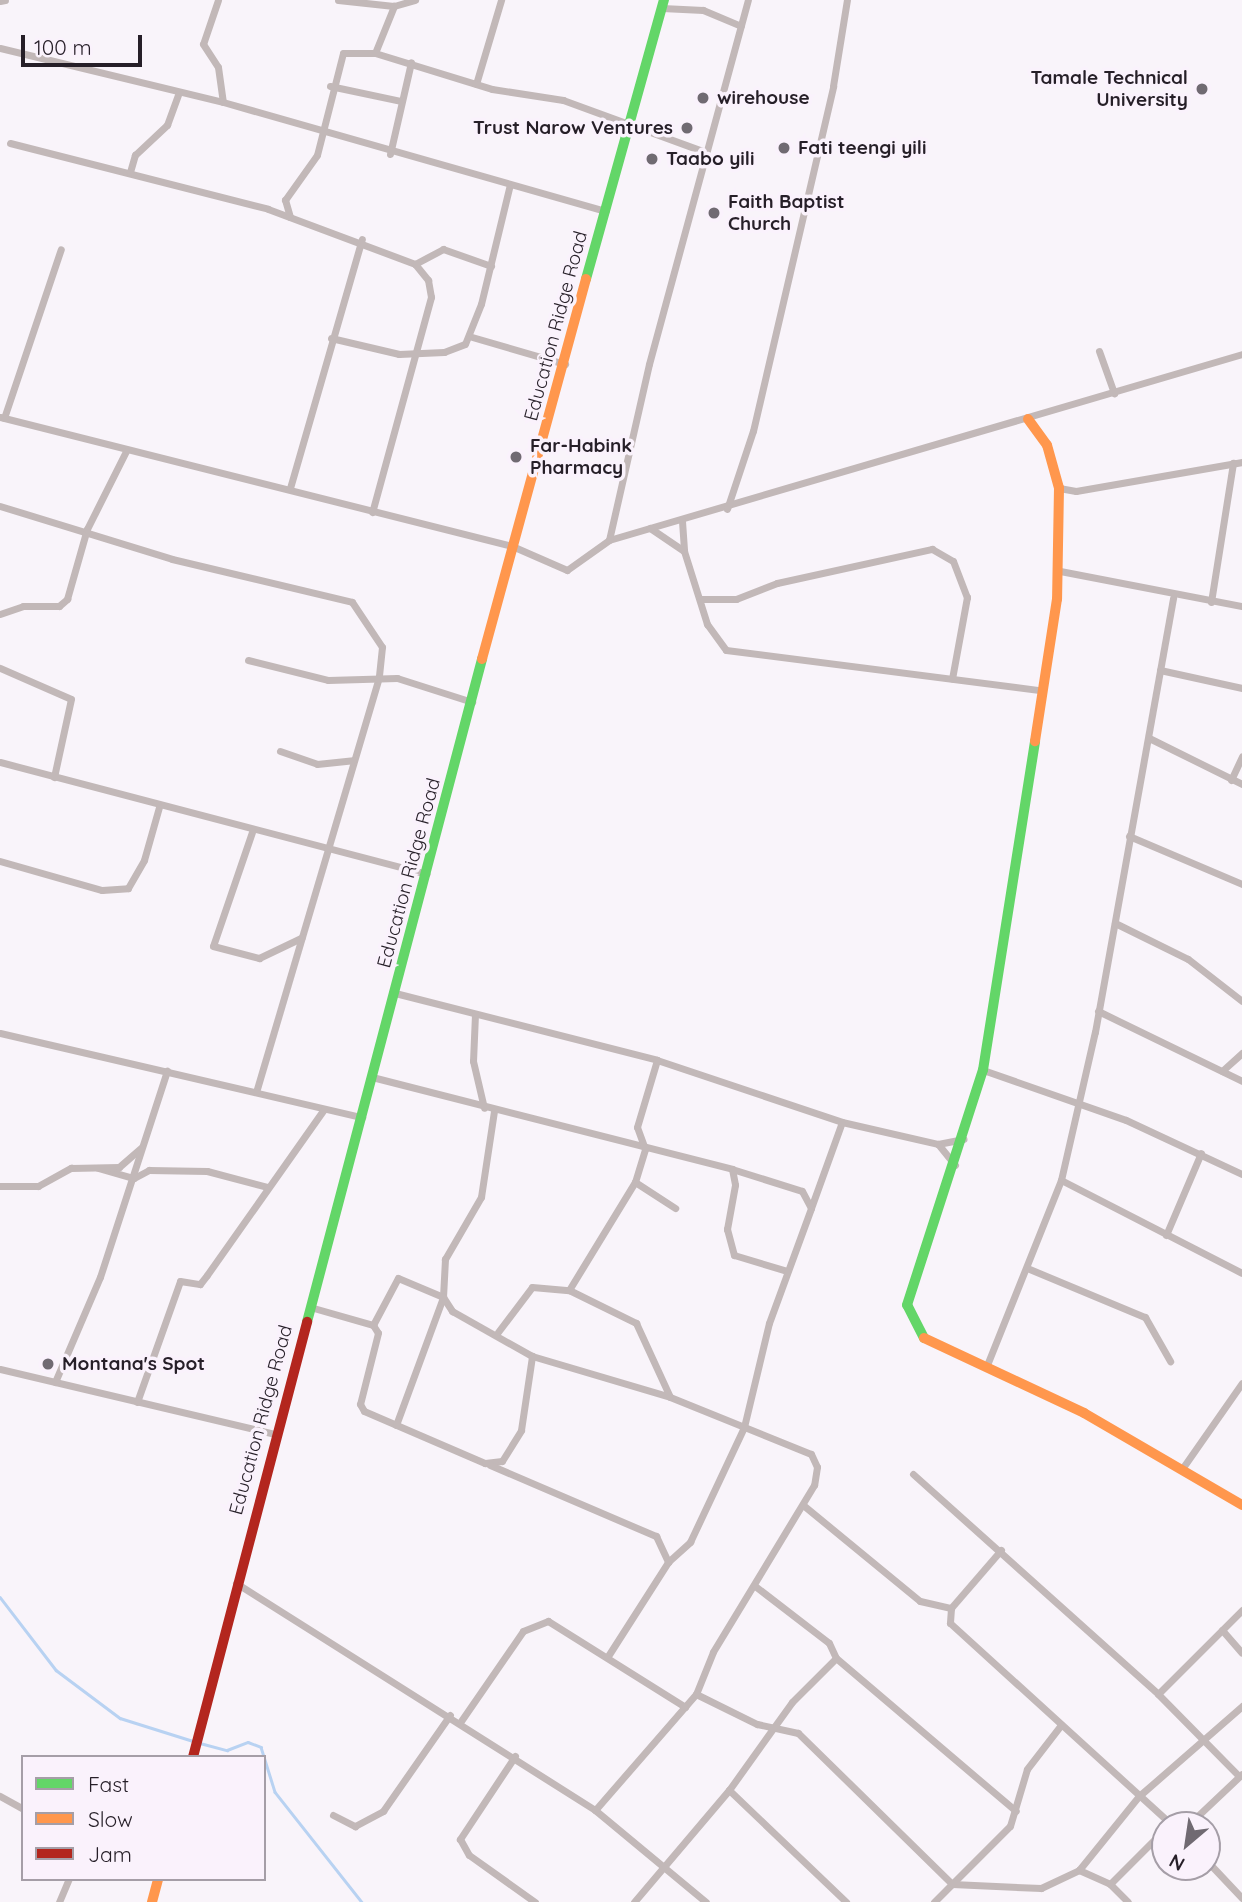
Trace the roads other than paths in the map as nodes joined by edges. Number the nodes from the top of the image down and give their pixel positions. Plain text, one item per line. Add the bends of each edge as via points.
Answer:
1 (218, 0) edge
2 (338, 0) edge
3 (415, 0) edge
4 (501, 0) edge
5 (748, 0) edge
6 (847, 0) edge
7 (663, 4) edge
8 (394, 6) junction
9 (741, 26) junction
10 (0, 48) edge
11 (375, 53) junction
12 (411, 62) junction
13 (476, 84) junction
14 (330, 86) junction
15 (177, 93) junction
16 (401, 101) junction
17 (223, 102) junction
18 (633, 122) junction
19 (324, 131) junction
20 (10, 143) dead end
21 (705, 152) junction
22 (390, 154) junction
23 (130, 172) junction
24 (510, 184) junction
25 (285, 200) junction
26 (268, 209) junction
27 (606, 211) junction
28 (290, 216) junction
29 (362, 239) junction
30 (61, 249) dead end
31 (415, 264) junction
32 (491, 266) junction
33 (472, 337) junction
34 (331, 338) junction
35 (1099, 351) dead end
36 (418, 353) junction
37 (1242, 354) edge
38 (565, 364) junction
39 (1114, 393) junction
40 (2, 417) edge
41 (1028, 419) junction
42 (126, 451) junction
43 (1238, 462) edge
44 (290, 488) junction
45 (1059, 488) junction
46 (0, 506) edge
47 (727, 509) junction
48 (372, 512) junction
49 (682, 521) junction
50 (650, 528) junction
51 (87, 529) junction
52 (609, 540) junction
53 (512, 546) junction
54 (684, 551) junction
55 (1060, 571) junction
56 (1173, 598) junction
57 (701, 599) junction
58 (1211, 602) junction
59 (1242, 606) edge
60 (0, 614) edge
61 (248, 660) dead end
62 (0, 668) edge
63 (1160, 670) junction
64 (379, 677) junction
65 (952, 679) junction
66 (1242, 688) edge
67 (1039, 690) junction
68 (472, 702) junction
69 (1149, 738) junction
70 (280, 751) dead end
71 (1242, 756) edge
72 (354, 760) junction
73 (0, 762) edge
74 (54, 777) junction
75 (1231, 780) junction
76 (1242, 784) edge
77 (159, 807) junction
78 (252, 832) junction
79 (1129, 836) junction
80 (328, 847) junction
81 (0, 861) edge
82 (427, 874) junction
83 (1242, 884) edge
84 (1115, 923) junction
85 (301, 938) junction
86 (395, 993) junction
87 (1242, 1001) edge
88 (1098, 1011) junction
89 (475, 1014) junction
90 (0, 1033) edge
91 (1242, 1053) edge
92 (657, 1060) junction
93 (984, 1070) junction
94 (167, 1071) junction
95 (1222, 1072) junction
96 (372, 1077) junction
97 (1242, 1081) edge
98 (257, 1090) junction
99 (1079, 1101) junction
100 (484, 1108) junction
101 (324, 1109) junction
102 (494, 1111) junction
103 (362, 1117) junction
104 (842, 1122) junction
105 (965, 1139) junction
106 (144, 1144) junction
107 (938, 1144) junction
108 (645, 1149) junction
109 (1201, 1153) junction
110 (956, 1166) junction
111 (98, 1168) junction
112 (732, 1169) junction
113 (1242, 1174) edge
114 (134, 1178) junction
115 (1061, 1180) junction
116 (635, 1182) junction
117 (0, 1186) edge
118 (267, 1187) junction
119 (675, 1208) dead end
120 (811, 1208) junction
121 (1166, 1235) junction
122 (1027, 1268) junction
123 (787, 1271) junction
124 (1242, 1272) edge
125 (569, 1290) junction
126 (443, 1297) junction
127 (310, 1307) junction
128 (373, 1325) junction
129 (498, 1332) junction
130 (532, 1356) junction
131 (1170, 1361) dead end
132 (987, 1365) junction
133 (0, 1369) edge
134 (55, 1382) junction
135 (1242, 1383) edge
136 (670, 1396) junction
137 (137, 1402) junction
138 (396, 1426) junction
139 (744, 1427) junction
140 (276, 1434) junction
141 (485, 1463) junction
142 (1184, 1466) junction
143 (913, 1474) dead end
144 (803, 1504) junction
145 (1242, 1506) edge
146 (1001, 1550) junction
147 (668, 1562) junction
148 (235, 1583) junction
149 (755, 1586) junction
150 (951, 1608) junction
151 (1242, 1610) edge
152 (1222, 1630) junction
153 (1242, 1653) edge
154 (608, 1656) junction
155 (836, 1658) junction
156 (1158, 1693) junction
157 (696, 1694) junction
158 (1242, 1706) edge
159 (685, 1707) junction
160 (450, 1715) junction
161 (461, 1721) junction
162 (1061, 1725) junction
163 (771, 1727) junction
164 (1201, 1737) junction
165 (193, 1755) edge
166 (515, 1756) junction
167 (1241, 1775) edge
168 (729, 1790) junction
169 (0, 1796) edge
170 (1139, 1796) junction
171 (21, 1808) edge
172 (595, 1810) junction
173 (1016, 1811) junction
174 (1154, 1811) edge
175 (1203, 1811) edge
176 (333, 1815) dead end
177 (1151, 1844) edge
178 (667, 1863) junction
179 (1079, 1870) junction
180 (1221, 1874) edge
181 (68, 1881) edge
182 (157, 1881) edge
183 (952, 1884) junction
184 (1110, 1884) junction
185 (1241, 1893) edge
186 (59, 1902) edge
187 (152, 1902) edge
188 (536, 1902) edge
189 (634, 1902) edge
190 (706, 1902) edge
191 (846, 1902) edge
192 (934, 1902) edge
193 (1128, 1902) edge

1 - 17 street via 203,44 218,66
2 - 8 street
3 - 8 street
4 - 13 street
5 - 9 street
6 - 47 street via 834,86 753,431
7 - 9 street via 703,10
7 - 18 main road, Education Ridge Road
8 - 11 street
9 - 21 street
10 - 15 street
11 - 12 street
11 - 14 street via 343,53
12 - 13 street
12 - 16 street
13 - 18 street
14 - 16 street
14 - 19 street
15 - 17 street
15 - 23 street via 167,125 135,155
16 - 22 street
17 - 19 street
18 - 21 street
18 - 27 main road, Education Ridge Road
19 - 22 street
19 - 25 street via 317,155
20 - 23 street
21 - 52 street
22 - 24 street
23 - 26 street
24 - 27 street
24 - 32 street
25 - 26 street
25 - 28 street
26 - 28 street
27 - 38 main road, Education Ridge Road
28 - 29 street
29 - 31 street
29 - 34 street
30 - 40 street
31 - 32 street via 443,249
31 - 36 street via 428,281 431,297
32 - 33 street
33 - 36 street via 456,349
33 - 38 street
34 - 36 street
34 - 44 street
35 - 39 street
36 - 48 street via 397,407
37 - 39 street
38 - 53 main road, Education Ridge Road
39 - 41 street
40 - 42 street
41 - 45 main road via 1047,445
41 - 47 street
42 - 44 street
42 - 51 street
43 - 45 street via 1076,491
43 - 58 street
44 - 48 street
45 - 55 main road
46 - 51 street
47 - 49 street
48 - 53 street
49 - 50 street
49 - 54 street
50 - 52 street
50 - 54 street
51 - 60 street via 63,604 7,608
51 - 64 street via 172,559 352,602 382,647
52 - 53 street via 567,570
53 - 68 main road, Education Ridge Road
54 - 57 street
55 - 56 street
55 - 67 main road
56 - 58 street
56 - 63 street
57 - 65 street via 716,641 739,656
57 - 65 street via 736,599 777,583 932,549 953,561 967,597
58 - 59 street
61 - 64 street via 328,680 365,683
62 - 74 street via 71,699
63 - 66 street
63 - 69 street
64 - 68 street
64 - 72 street
65 - 67 street
67 - 93 main road
68 - 82 main road, Education Ridge Road
69 - 75 street
69 - 79 street
70 - 72 street via 317,764
71 - 75 street
72 - 80 street
73 - 74 street
74 - 77 street
75 - 76 street
77 - 78 street
77 - 81 street via 145,860 128,888 102,890
78 - 80 street
78 - 85 street via 213,946 259,958
79 - 83 street
79 - 84 street
80 - 82 street
80 - 85 street
82 - 86 main road, Education Ridge Road
84 - 87 street via 1188,959
84 - 88 street
85 - 98 street
86 - 89 street
86 - 96 main road, Education Ridge Road
88 - 95 street
88 - 99 street
89 - 92 street
89 - 100 street via 473,1061
90 - 94 street
91 - 95 street
92 - 104 street
92 - 108 street via 637,1127
93 - 99 street
93 - 105 main road
94 - 98 street
94 - 106 street
95 - 97 street
96 - 100 street
96 - 103 main road, Education Ridge Road
98 - 101 street
99 - 109 street
99 - 115 street
100 - 102 street
101 - 103 street
101 - 118 street
102 - 108 street
102 - 126 street via 481,1197 445,1259
103 - 127 main road, Education Ridge Road
104 - 107 street
104 - 120 street
105 - 107 street
105 - 110 main road
106 - 111 street via 125,1165
106 - 114 street
107 - 110 street
108 - 112 street
108 - 116 street
109 - 113 street
109 - 121 street
110 - 132 main road via 907,1305 920,1335
111 - 114 street
111 - 117 street via 71,1168 38,1186
112 - 120 street via 802,1191
112 - 123 street via 727,1229 734,1255
114 - 118 street via 149,1170 207,1171
114 - 134 street
115 - 121 street
115 - 122 street
116 - 119 street
116 - 125 street
118 - 137 street via 200,1284 183,1280 178,1286
120 - 123 street
121 - 124 street
122 - 131 street via 1145,1317
122 - 132 street
123 - 139 street via 743,1410
125 - 129 street via 532,1287
125 - 136 street via 636,1323
126 - 128 street via 398,1278
126 - 129 street via 464,1319
126 - 138 street
127 - 128 street
127 - 140 main road, Education Ridge Road
128 - 138 street via 378,1344 361,1408
129 - 130 street
130 - 136 street
130 - 141 street via 521,1430 502,1461
132 - 142 main road
133 - 134 street
134 - 137 street
135 - 142 street
136 - 139 street
137 - 140 street
138 - 141 street
139 - 144 street via 811,1454 817,1467
139 - 147 street via 690,1542
140 - 148 main road, Education Ridge Road
141 - 147 street via 656,1536
142 - 145 main road
143 - 146 street
144 - 149 street
144 - 150 street via 920,1601
146 - 150 street
146 - 156 street
147 - 154 street
148 - 160 street
148 - 165 main road, Education Ridge Road
149 - 155 street via 829,1643
149 - 157 street via 713,1652
150 - 162 street via 950,1623
151 - 152 street
152 - 153 street
152 - 156 street
154 - 159 street
154 - 161 street via 564,1627 536,1624 513,1642
155 - 163 street
155 - 173 street
156 - 164 street
157 - 159 street
157 - 163 street
158 - 164 street
159 - 172 street
160 - 161 street
160 - 176 street via 383,1811 355,1826
161 - 166 street
162 - 170 street
162 - 173 street via 1027,1769
163 - 168 street
163 - 183 street via 793,1731 811,1743
164 - 167 street
164 - 170 street
166 - 172 street
166 - 188 street via 460,1839 469,1855
167 - 175 street
168 - 178 street
168 - 191 street
169 - 171 street
170 - 174 street
170 - 179 street
172 - 178 street
173 - 183 street via 999,1840
177 - 184 street
178 - 189 street
178 - 190 street
179 - 183 street via 1041,1888
179 - 184 street
180 - 185 street
181 - 186 street
182 - 187 main road
183 - 192 street
184 - 193 street

